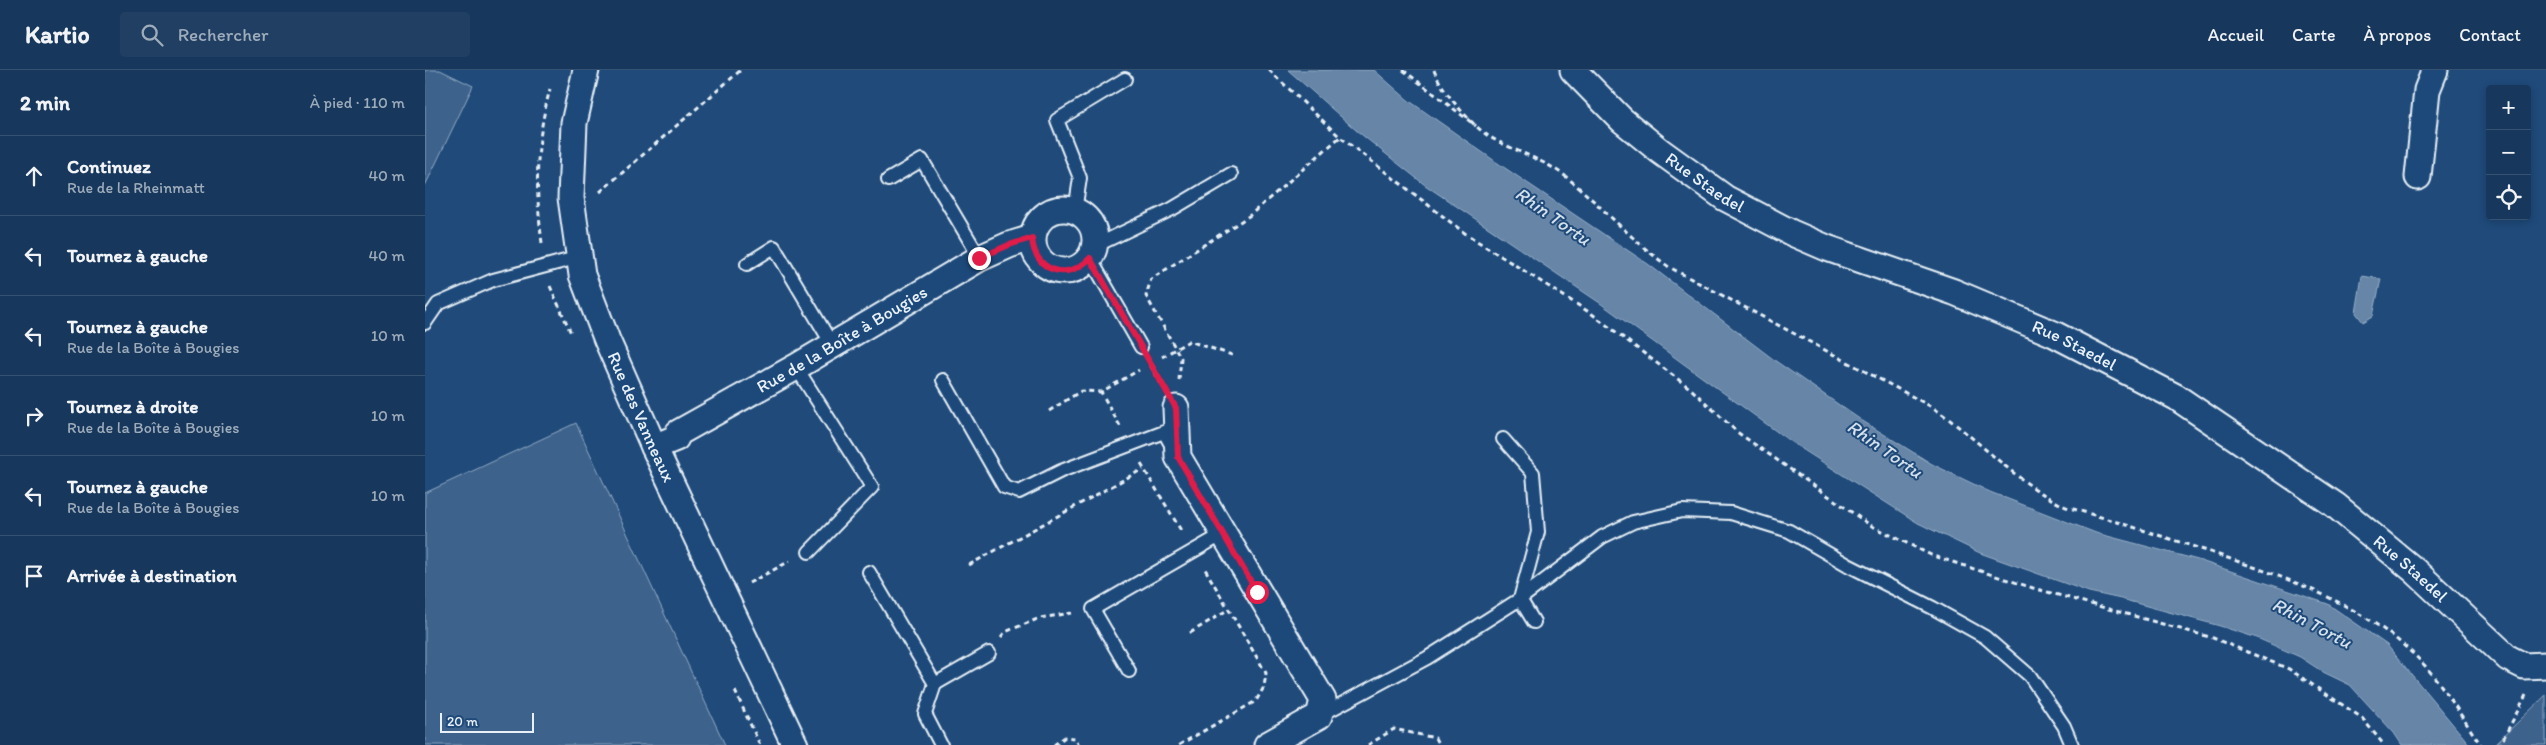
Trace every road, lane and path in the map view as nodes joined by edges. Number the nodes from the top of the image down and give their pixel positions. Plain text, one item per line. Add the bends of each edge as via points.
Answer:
1 (586, 70) edge
2 (741, 70) edge
3 (1269, 70) edge
4 (1403, 70) edge
5 (1434, 70) edge
6 (1573, 70) edge
7 (2435, 70) edge
8 (1125, 79) dead end
9 (1488, 136) junction
10 (1340, 137) junction
11 (1231, 174) dead end
12 (2418, 176) dead end
13 (888, 180) dead end
14 (598, 198) dead end
15 (1075, 211) junction
16 (1032, 238) junction
17 (1092, 252) junction
18 (579, 257) junction
19 (979, 258) junction
20 (747, 264) dead end
21 (425, 323) edge
22 (833, 346) junction
23 (1141, 347) joint
24 (1176, 348) junction
25 (1232, 355) dead end
26 (1150, 363) junction
27 (796, 367) junction
28 (943, 380) dead end
29 (1101, 392) junction
30 (1176, 408) junction
31 (1049, 411) dead end
32 (1503, 439) dead end
33 (1130, 445) junction
34 (654, 446) junction
35 (1178, 457) junction
36 (1143, 469) junction
37 (1223, 534) junction
38 (1194, 551) junction
39 (809, 552) joint
40 (969, 566) dead end
41 (869, 572) dead end
42 (746, 588) dead end
43 (1257, 592) junction
44 (1520, 599) junction
45 (1093, 609) junction
46 (1229, 609) junction
47 (1534, 622) dead end
48 (1190, 633) dead end
49 (989, 653) joint
50 (2544, 665) edge
51 (1129, 671) dead end
52 (935, 684) junction
53 (1319, 716) junction
54 (2500, 744) edge
55 (795, 745) edge
56 (941, 745) edge
57 (1054, 745) edge
58 (1079, 745) edge
59 (1179, 745) edge
60 (1267, 745) edge
61 (1368, 745) edge
62 (1439, 745) edge
63 (2072, 745) edge
64 (2383, 745) edge
65 (2481, 745) edge

1 - 18 street, Rue des Vanneaux via 573,132 571,198
2 - 14 path via 607,186
3 - 10 path
4 - 9 path
5 - 9 path via 1451,99
6 - 50 street, Rue Staedel via 1622,120 1725,198 1827,248 1954,292 2028,323 2176,397 2335,505 2414,570 2508,658 2524,666
7 - 12 street via 2427,90
8 - 15 lane via 1057,120 1080,178
9 - 65 path via 1562,174 1595,200 1642,248 1669,266 1932,407 1961,427 2040,494 2066,507 2250,566 2338,602 2376,624 2411,651
10 - 24 path via 1249,216 1151,279 1146,296
10 - 64 path via 1466,234 1592,314 1691,389 1737,432 1870,524 1931,555 2033,588 2213,638 2289,669 2362,718
11 - 17 lane
13 - 19 lane via 922,160
15 - 16 street via 1065,209 1047,214 1034,229
15 - 17 street via 1083,215 1093,229
16 - 17 street via 1038,258 1053,270 1074,270
16 - 19 street, Rue de la Boîte à Bougies
17 - 23 lane
18 - 21 lane via 493,280 438,304
18 - 34 street, Rue des Vanneaux via 582,275 607,340
19 - 22 street, Rue de la Boîte à Bougies
20 - 22 lane via 774,247
22 - 27 street, Rue de la Boîte à Bougies
23 - 26 path
24 - 25 path via 1189,341
24 - 26 path
24 - 30 path via 1181,358
26 - 29 path
26 - 30 path
27 - 34 street, Rue de la Boîte à Bougies via 678,433 676,438
27 - 39 lane via 872,487
28 - 33 lane via 1004,487 1019,492 1061,471
29 - 31 path via 1081,391
29 - 33 path
30 - 35 street
32 - 44 lane via 1533,473 1538,532
33 - 35 lane via 1164,432
33 - 36 path
34 - 55 street, Rue des Vanneaux
35 - 37 street
36 - 38 path
36 - 40 path
37 - 38 lane
37 - 43 street
38 - 45 lane
38 - 46 path
39 - 42 path via 750,582
41 - 52 lane
43 - 46 path
43 - 53 street via 1323,700
44 - 47 lane
44 - 53 lane via 1427,658
44 - 63 lane via 1602,537 1633,522 1682,511 1731,513 1789,531 1985,637 2030,676 2064,726
45 - 49 path via 1040,618 1005,632
45 - 51 lane
46 - 48 path
46 - 59 path via 1266,673 1264,686 1255,701
49 - 52 lane
50 - 54 path
52 - 56 lane via 925,714
53 - 60 street
57 - 58 path via 1065,737 1075,738
61 - 62 path via 1394,729 1435,738

